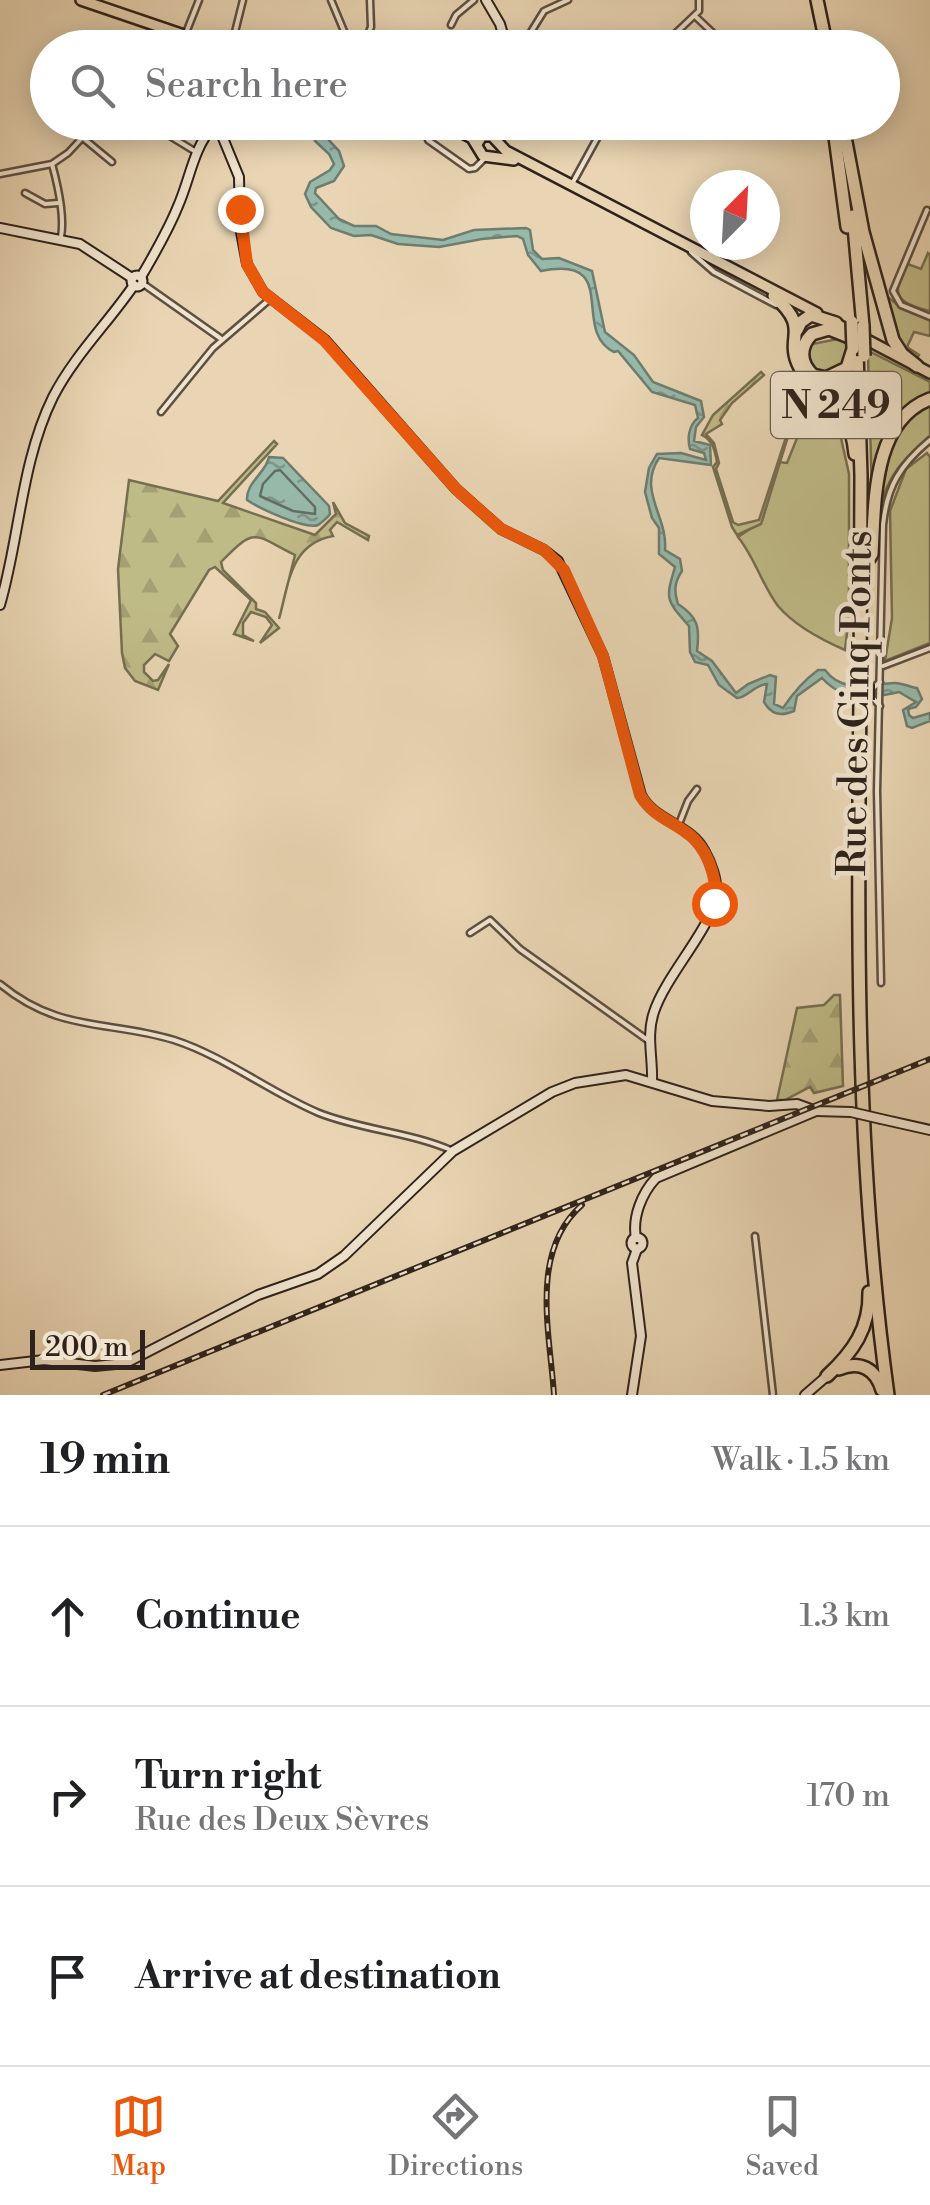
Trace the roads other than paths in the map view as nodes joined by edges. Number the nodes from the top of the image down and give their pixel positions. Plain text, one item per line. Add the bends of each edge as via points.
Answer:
1 (80, 0) edge
2 (243, 0) edge
3 (331, 0) edge
4 (370, 0) edge
5 (474, 0) edge
6 (486, 0) edge
7 (568, 0) edge
8 (699, 0) edge
9 (814, 0) edge
10 (198, 1) edge
11 (694, 15) junction
12 (451, 25) dead end
13 (171, 30) edge
14 (188, 30) edge
15 (236, 30) edge
16 (344, 30) edge
17 (369, 30) edge
18 (502, 30) edge
19 (532, 30) edge
20 (679, 30) edge
21 (710, 30) edge
22 (820, 30) edge
23 (80, 140) edge
24 (84, 140) edge
25 (176, 140) edge
26 (205, 140) edge
27 (223, 140) edge
28 (428, 140) dead end
29 (474, 140) edge
30 (476, 140) edge
31 (488, 140) edge
32 (597, 140) edge
33 (838, 140) edge
34 (842, 140) edge
35 (844, 140) edge
36 (486, 147) junction
37 (196, 152) junction
38 (112, 162) dead end
39 (52, 164) junction
40 (0, 174) edge
41 (571, 186) junction
42 (25, 193) dead end
43 (58, 202) junction
44 (926, 210) dead end
45 (0, 228) edge
46 (62, 239) junction
47 (670, 239) junction
48 (686, 247) junction
49 (712, 266) junction
50 (753, 280) junction
51 (138, 281) junction
52 (270, 299) junction
53 (776, 301) junction
54 (811, 315) junction
55 (930, 317) edge
56 (836, 323) junction
57 (857, 324) junction
58 (797, 330) junction
59 (221, 340) junction
60 (856, 348) junction
61 (917, 366) junction
62 (930, 376) edge
63 (930, 399) edge
64 (161, 412) dead end
65 (930, 440) edge
66 (862, 532) junction
67 (868, 559) junction
68 (0, 605) edge
69 (930, 648) edge
70 (882, 666) junction
71 (881, 679) junction
72 (863, 693) junction
73 (880, 708) junction
74 (698, 789) dead end
75 (679, 824) junction
76 (470, 933) dead end
77 (881, 983) dead end
78 (0, 984) edge
79 (649, 1041) junction
80 (652, 1081) junction
81 (816, 1112) junction
82 (930, 1130) edge
83 (453, 1150) junction
84 (869, 1233) junction
85 (755, 1236) dead end
86 (0, 1365) edge
87 (827, 1376) junction
88 (632, 1395) edge
89 (772, 1395) edge
90 (806, 1395) edge
91 (889, 1395) edge

1 - 13 main road
2 - 15 street
3 - 16 street
4 - 17 street
5 - 12 street
6 - 18 street
7 - 19 street via 544,11
8 - 11 street
9 - 22 highway
10 - 14 street
11 - 20 street
11 - 21 street
23 - 39 street
24 - 38 street
25 - 37 street
26 - 37 street
27 - 52 street via 239,177 247,264
28 - 36 street via 469,169
29 - 36 main road
30 - 36 main road
31 - 36 street
32 - 41 street
33 - 57 highway, N 249
34 - 57 highway, N 249
35 - 61 highway, N 249 via 893,340
36 - 41 main road
37 - 51 street via 170,226
39 - 40 street
39 - 43 street
41 - 47 main road
42 - 43 street via 45,204
43 - 46 street
44 - 55 street via 892,291 902,305
45 - 46 street
46 - 51 street
47 - 48 main road
47 - 49 street
48 - 49 main road
48 - 50 main road
49 - 50 main road
49 - 53 main road
50 - 56 main road
51 - 59 street
51 - 68 street via 53,399 34,448
52 - 59 street
52 - 75 street via 324,340 456,489 501,529 558,561 603,656 640,795
53 - 54 main road
53 - 58 highway, N 249 via 790,310
54 - 56 highway, N 249
54 - 58 highway, N 249
54 - 60 main road
56 - 61 main road
57 - 60 highway, N 249, bridge
58 - 66 highway, N 249 via 800,368 834,402 850,431
59 - 64 street
60 - 60 highway, N 249 via 844,371 826,378 814,375 802,359 805,341 829,329
60 - 62 main road
60 - 66 highway, N 249
60 - 67 highway, N 249
61 - 62 main road
63 - 67 highway, N 249 via 906,414 892,436 878,481
65 - 70 street, Rue des Cinq Ponts via 904,464 886,498
66 - 72 highway, N 249
67 - 72 highway, N 249
69 - 70 street
70 - 71 street, Rue des Cinq Ponts
71 - 72 street
71 - 73 street, Rue des Cinq Ponts
72 - 73 street
72 - 84 highway, N 249 via 858,1009
72 - 91 highway, N 249 via 866,1080
73 - 77 street, Rue des Cinq Ponts
74 - 75 street
75 - 79 street via 704,850 716,894 660,997
76 - 79 street via 490,920
78 - 83 street via 76,1023 192,1047 323,1114
79 - 80 street
80 - 81 street via 712,1102 797,1104
80 - 83 street via 613,1076 562,1087
81 - 82 street, bridge via 851,1112
81 - 88 street via 656,1178 646,1193 635,1219 636,1238 643,1242 632,1263 640,1336
83 - 86 street via 318,1274 258,1295 126,1362
84 - 87 highway, N 249 via 866,1322 852,1350
84 - 91 highway, N 249
85 - 89 street
87 - 90 street
87 - 91 highway via 860,1365

